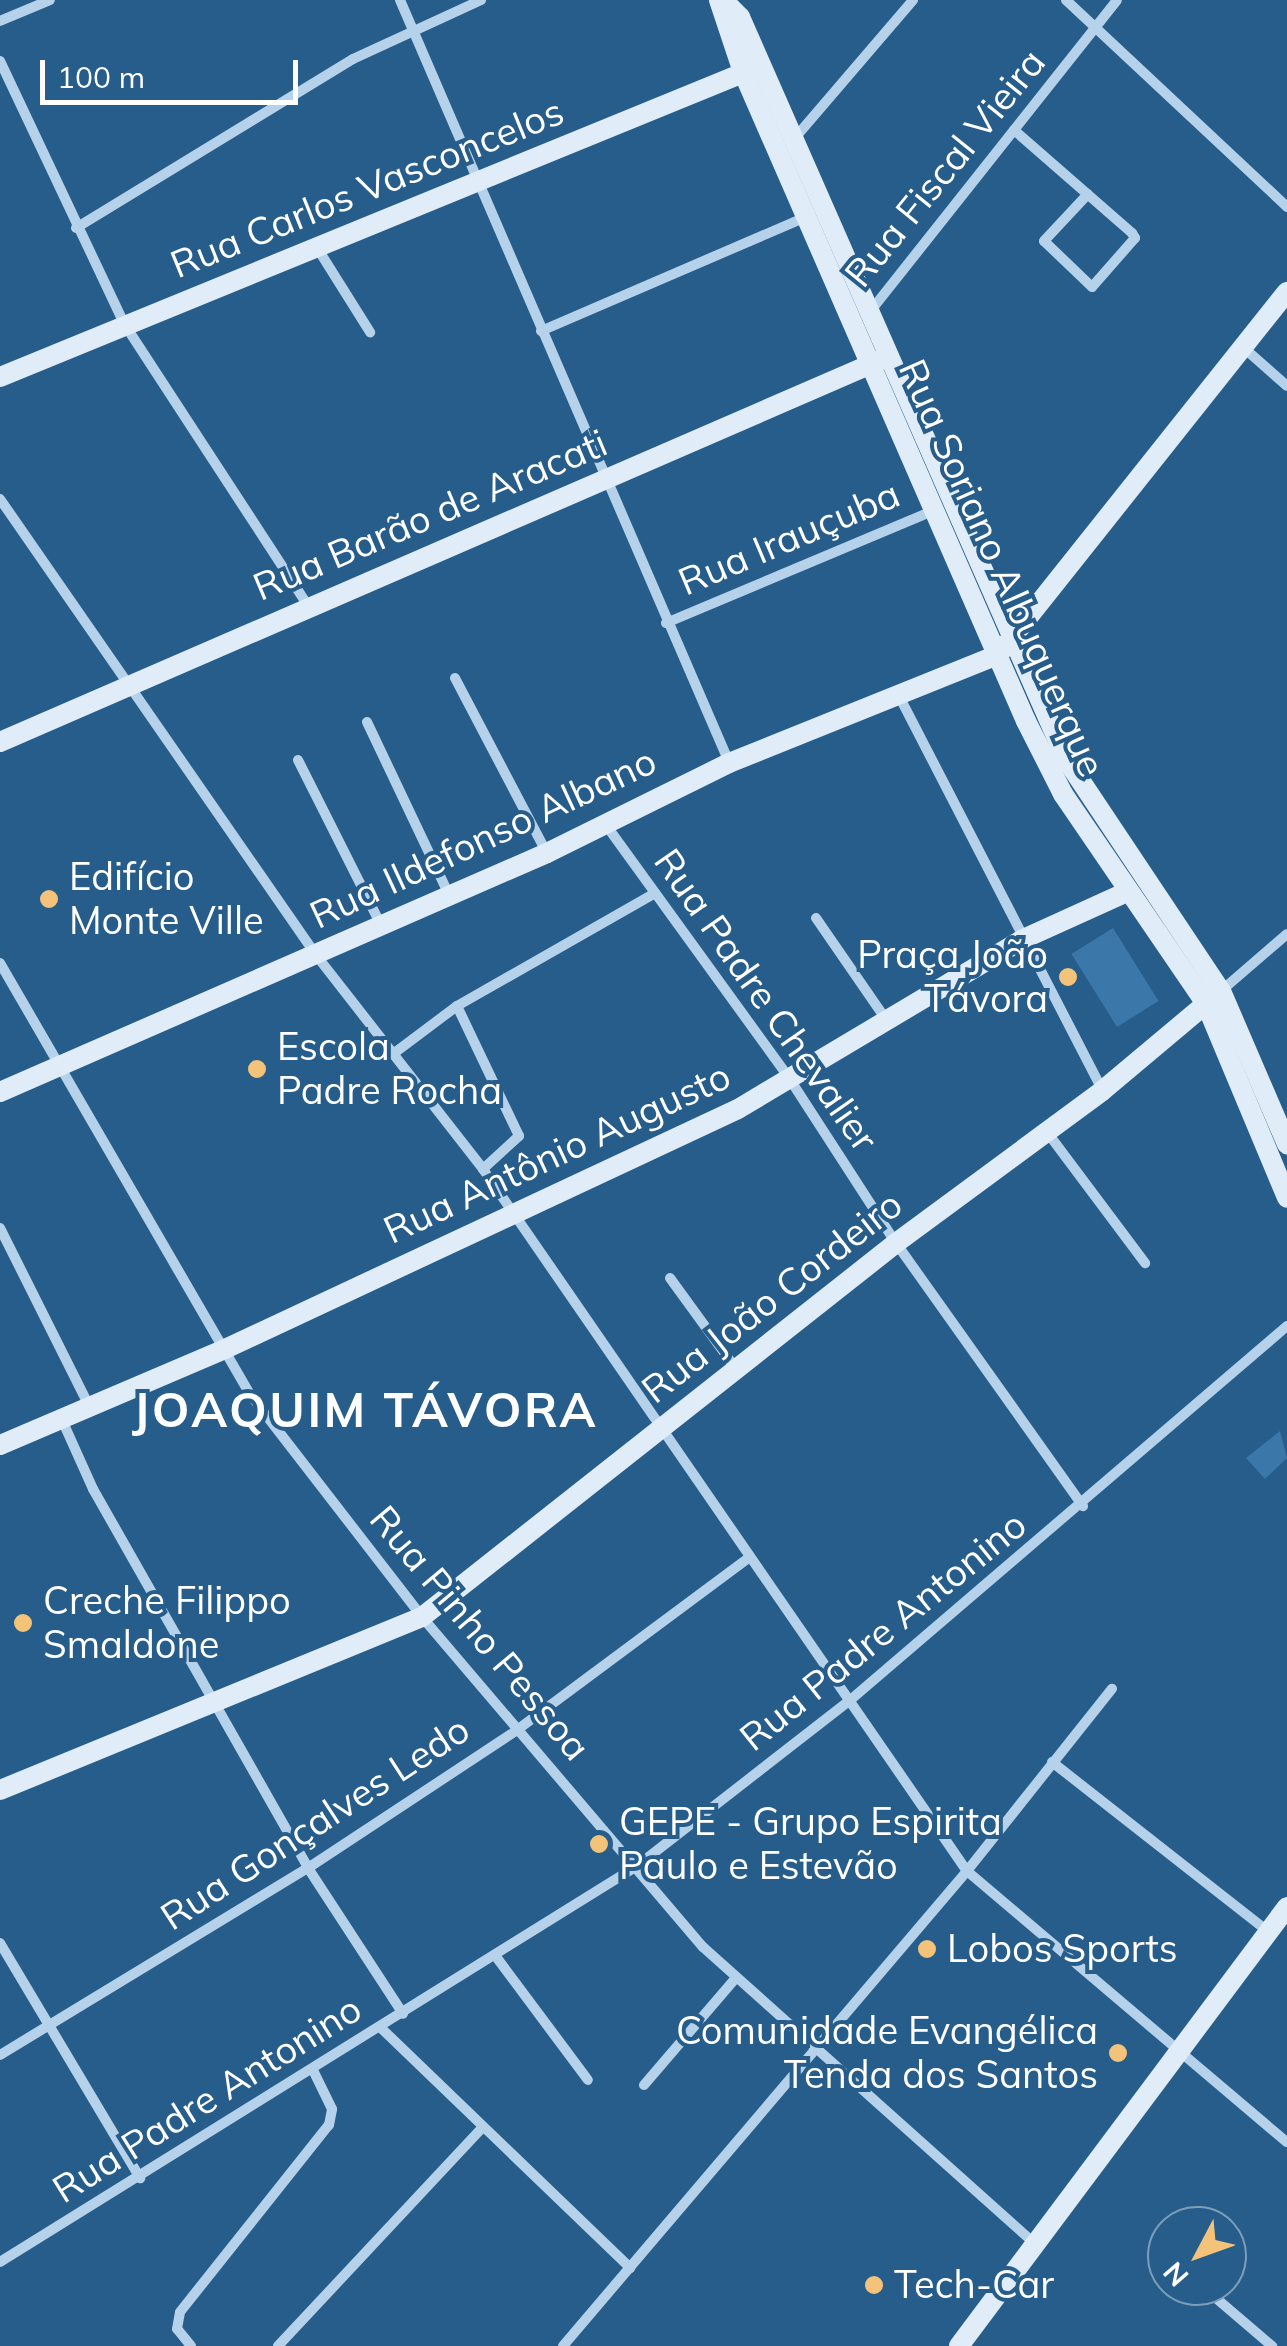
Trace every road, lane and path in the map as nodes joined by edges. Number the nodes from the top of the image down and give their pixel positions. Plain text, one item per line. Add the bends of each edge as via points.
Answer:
1 (50, 0) edge
2 (400, 0) edge
3 (481, 0) edge
4 (721, 0) edge
5 (912, 0) edge
6 (1066, 0) edge
7 (1116, 0) edge
8 (0, 22) edge
9 (412, 28) junction
10 (1096, 28) junction
11 (0, 62) edge
12 (752, 69) junction
13 (1014, 130) junction
14 (794, 139) junction
15 (476, 180) junction
16 (1088, 194) junction
17 (1287, 207) edge
18 (806, 216) junction
19 (76, 228) junction
20 (315, 245) junction
21 (1287, 292) edge
22 (862, 316) junction
23 (125, 325) junction
24 (540, 331) junction
25 (370, 332) dead end
26 (1244, 348) junction
27 (881, 360) junction
28 (0, 377) edge
29 (1287, 386) edge
30 (602, 478) junction
31 (0, 499) edge
32 (936, 509) junction
33 (307, 604) junction
34 (666, 622) junction
35 (1005, 647) junction
36 (455, 678) dead end
37 (132, 687) junction
38 (898, 694) junction
39 (367, 722) dead end
40 (0, 742) edge
41 (298, 760) dead end
42 (729, 763) junction
43 (1072, 788) junction
44 (606, 824) junction
45 (547, 853) junction
46 (1127, 892) junction
47 (655, 893) junction
48 (450, 896) junction
49 (816, 918) dead end
50 (382, 926) junction
51 (1286, 936) edge
52 (1020, 940) junction
53 (316, 955) junction
54 (0, 963) edge
55 (1214, 998) junction
56 (457, 1006) junction
57 (887, 1022) junction
58 (393, 1054) junction
59 (62, 1064) junction
60 (792, 1081) junction
61 (1102, 1091) junction
62 (0, 1092) edge
63 (1046, 1132) junction
64 (1287, 1144) edge
65 (483, 1169) junction
66 (1287, 1198) edge
67 (511, 1212) junction
68 (0, 1228) edge
69 (896, 1242) junction
70 (1145, 1262) dead end
71 (670, 1278) dead end
72 (1287, 1326) edge
73 (225, 1349) junction
74 (736, 1369) junction
75 (90, 1407) junction
76 (62, 1420) junction
77 (663, 1427) junction
78 (0, 1445) edge
79 (1083, 1506) junction
80 (750, 1557) junction
81 (422, 1617) junction
82 (1112, 1689) dead end
83 (848, 1702) junction
84 (216, 1703) junction
85 (517, 1730) junction
86 (1052, 1762) junction
87 (0, 1790) edge
88 (638, 1866) junction
89 (308, 1868) junction
90 (967, 1872) junction
91 (1287, 1907) edge
92 (1269, 1932) junction
93 (0, 1943) edge
94 (498, 1958) junction
95 (734, 1979) junction
96 (402, 2014) junction
97 (48, 2025) junction
98 (381, 2028) junction
99 (812, 2050) junction
100 (1177, 2051) junction
101 (0, 2054) edge
102 (313, 2070) junction
103 (588, 2080) dead end
104 (644, 2085) dead end
105 (483, 2127) junction
106 (1287, 2142) edge
107 (140, 2178) junction
108 (1034, 2244) junction
109 (0, 2262) edge
110 (630, 2268) junction
111 (1225, 2306) edge
112 (190, 2346) edge
113 (278, 2346) edge
114 (564, 2346) edge
115 (959, 2346) edge
116 (1272, 2346) edge

1 - 8 street
2 - 9 street
3 - 9 street
4 - 12 street, Rua Soriano Albuquerque
5 - 14 street
6 - 10 street
7 - 10 street, Rua Fiscal Vieira
9 - 15 street
9 - 19 street
10 - 13 street, Rua Fiscal Vieira
10 - 17 street
11 - 19 street
12 - 14 street, Rua Soriano Albuquerque
12 - 15 street, Rua Carlos Vasconcelos
12 - 18 street, Rua Soriano Albuquerque
13 - 16 street
13 - 22 street, Rua Fiscal Vieira
14 - 22 street, Rua Soriano Albuquerque
15 - 20 street, Rua Carlos Vasconcelos
15 - 24 street
16 - 16 street via 1136,238 1092,287 1044,241
18 - 22 street, Rua Soriano Albuquerque
18 - 24 street
19 - 23 street
20 - 23 street, Rua Carlos Vasconcelos
20 - 25 street
21 - 26 street
22 - 27 street, Rua Soriano Albuquerque
23 - 28 street, Rua Carlos Vasconcelos
23 - 33 street
24 - 30 street
26 - 29 street
26 - 35 street
27 - 30 street, Rua Barão de Aracati
27 - 32 street, Rua Soriano Albuquerque
27 - 35 street, Rua Soriano Albuquerque
30 - 33 street, Rua Barão de Aracati
30 - 34 street
31 - 37 street
32 - 34 street, Rua Irauçuba
32 - 35 street, Rua Soriano Albuquerque
33 - 37 street, Rua Barão de Aracati
34 - 42 street
35 - 38 street, Rua Ildefonso Albano
35 - 43 street, Rua Soriano Albuquerque
36 - 45 street
37 - 40 street, Rua Barão de Aracati
37 - 53 street
38 - 42 street, Rua Ildefonso Albano
38 - 52 street
39 - 48 street
41 - 50 street
42 - 44 street, Rua Ildefonso Albano
43 - 46 street, Rua Soriano Albuquerque
43 - 55 street, Rua Soriano Albuquerque
44 - 45 street, Rua Ildefonso Albano
44 - 47 street, Rua Padre Chevalier
45 - 48 street, Rua Ildefonso Albano
46 - 52 street, Rua Antônio Augusto
46 - 55 street, Rua Soriano Albuquerque
47 - 56 street
47 - 60 street, Rua Padre Chevalier
48 - 50 street, Rua Ildefonso Albano
49 - 57 street
50 - 53 street, Rua Ildefonso Albano
51 - 55 street, Rua João Cordeiro
52 - 57 street, Rua Antônio Augusto
52 - 61 street
53 - 58 street
53 - 59 street, Rua Ildefonso Albano
54 - 59 street, Rua Pinho Pessoa
55 - 61 street, Rua João Cordeiro
55 - 64 street, Rua Soriano Albuquerque
55 - 66 street, Rua Soriano Albuquerque
56 - 58 street
56 - 65 street via 519,1136
57 - 60 street, Rua Antônio Augusto
58 - 65 street
59 - 62 street, Rua Ildefonso Albano
59 - 73 street, Rua Pinho Pessoa
60 - 67 street, Rua Antônio Augusto
60 - 69 street, Rua Padre Chevalier
61 - 63 street, Rua João Cordeiro
63 - 69 street, Rua João Cordeiro
63 - 70 street
65 - 67 street
67 - 73 street, Rua Antônio Augusto
67 - 77 street
68 - 75 street
69 - 74 street, Rua João Cordeiro
69 - 79 street, Rua Padre Chevalier
71 - 74 street
72 - 79 street, Rua Padre Antonino
73 - 75 street, Rua Antônio Augusto
73 - 81 street, Rua Pinho Pessoa via 274,1428
74 - 77 street, Rua João Cordeiro
75 - 76 street, Rua Antônio Augusto
76 - 78 street, Rua Antônio Augusto
76 - 84 street via 93,1488
77 - 80 street
77 - 81 street, Rua João Cordeiro
79 - 83 street, Rua Padre Antonino
80 - 83 street
80 - 85 street, Rua Gonçalves Ledo
81 - 84 street, Rua João Cordeiro
81 - 85 street, Rua Pinho Pessoa
82 - 86 street
83 - 88 street, Rua Padre Antonino
83 - 90 street
84 - 87 street, Rua João Cordeiro
84 - 89 street
85 - 88 street, Rua Pinho Pessoa
85 - 89 street, Rua Gonçalves Ledo
86 - 90 street
86 - 92 street
88 - 94 street, Rua Padre Antonino
88 - 95 street, Rua Pinho Pessoa
89 - 96 street
89 - 97 street, Rua Gonçalves Ledo
90 - 99 street
90 - 100 street
91 - 92 street
92 - 100 street
93 - 97 street
94 - 96 street, Rua Padre Antonino
94 - 103 street
95 - 99 street, Rua Pinho Pessoa
95 - 104 street
96 - 98 street, Rua Padre Antonino
97 - 101 street, Rua Gonçalves Ledo
97 - 107 street
98 - 102 street, Rua Padre Antonino
98 - 105 street
99 - 108 street, Rua Pinho Pessoa
99 - 110 street
100 - 106 street
100 - 108 street
102 - 107 street, Rua Padre Antonino
102 - 112 street via 332,2110 329,2126 180,2312 177,2329
105 - 110 street
105 - 113 street
107 - 109 street, Rua Padre Antonino
108 - 115 street
110 - 114 street
111 - 116 street

